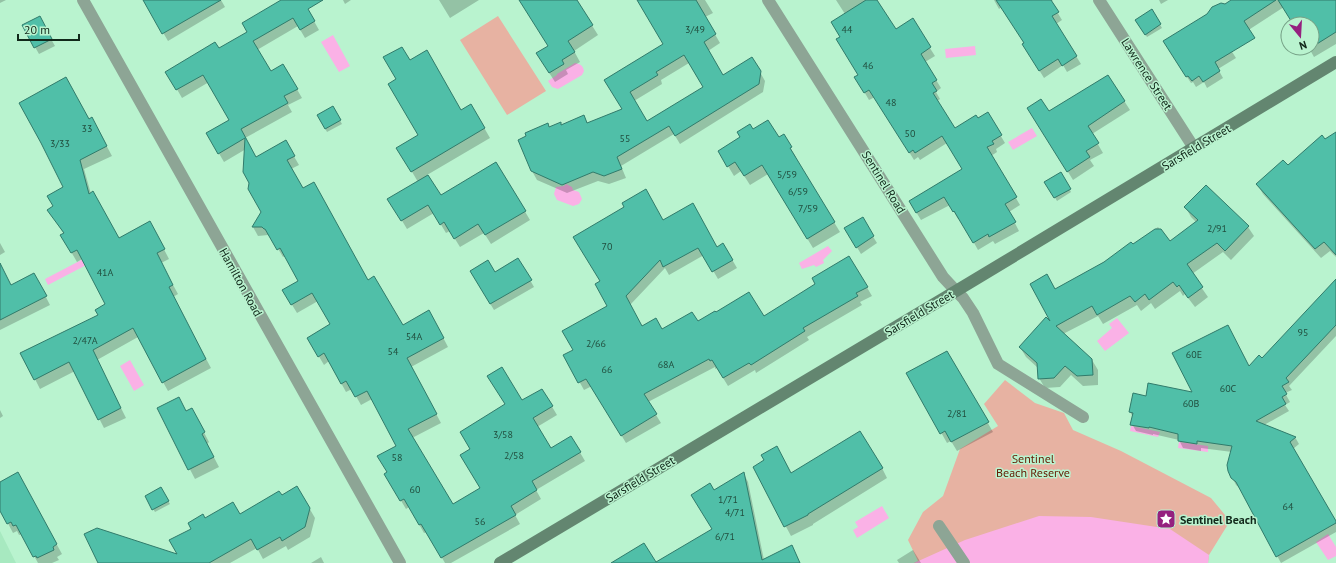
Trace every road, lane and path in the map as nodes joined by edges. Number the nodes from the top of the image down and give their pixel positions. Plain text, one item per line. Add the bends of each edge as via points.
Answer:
1 (82, 0) edge
2 (768, 0) edge
3 (1099, 0) edge
4 (1336, 62) edge
5 (1194, 148) junction
6 (956, 291) junction
7 (1083, 417) dead end
8 (939, 526) dead end
9 (400, 563) edge
10 (500, 563) edge
11 (964, 563) edge

1 - 9 street, Hamilton Road
2 - 6 street, Sentinel Road via 943,277
3 - 5 street, Lawrence Street
4 - 5 street, Sarsfield Street
5 - 6 street, Sarsfield Street
6 - 7 street, Sentinel Road via 973,313 998,364
6 - 10 street, Sarsfield Street
8 - 11 street

